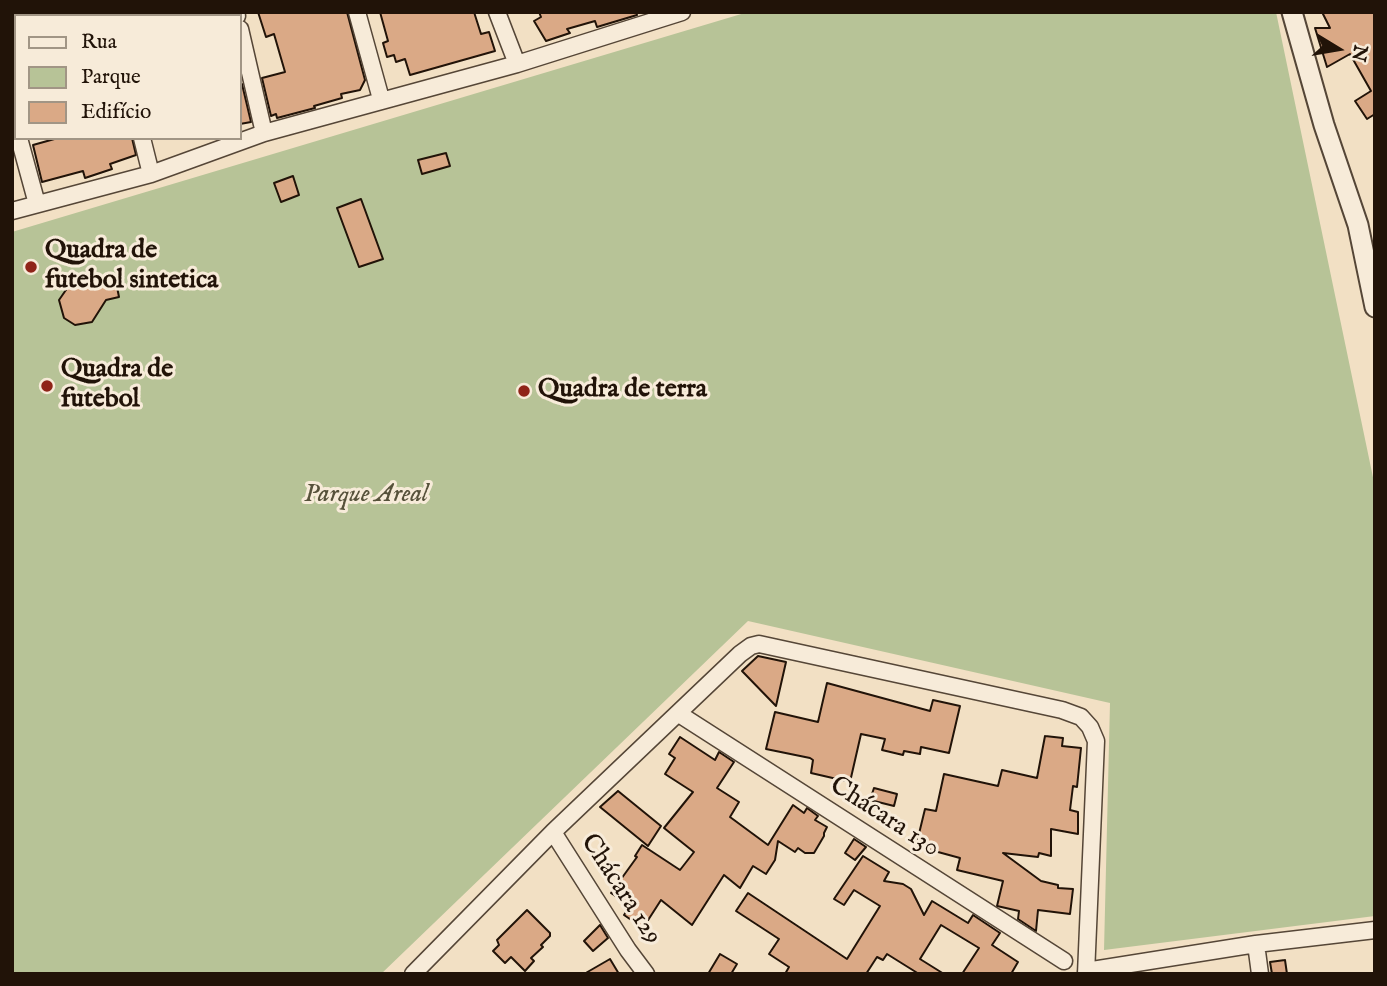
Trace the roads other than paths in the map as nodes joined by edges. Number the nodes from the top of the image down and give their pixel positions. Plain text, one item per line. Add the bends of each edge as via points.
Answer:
1 (357, 12) edge
2 (497, 12) edge
3 (682, 12) edge
4 (1292, 12) edge
5 (651, 17) edge
6 (242, 38) edge
7 (517, 64) junction
8 (381, 99) junction
9 (264, 133) junction
10 (20, 140) edge
11 (142, 140) edge
12 (150, 174) junction
13 (37, 204) junction
14 (12, 211) edge
15 (1375, 307) edge
16 (679, 713) junction
17 (553, 832) junction
18 (1375, 930) edge
19 (1256, 944) junction
20 (1064, 961) dead end
21 (1086, 972) edge
22 (413, 974) edge
23 (646, 974) edge
24 (1260, 974) edge

1 - 8 street
2 - 7 street
3 - 5 street
4 - 15 street via 1358,225
5 - 7 street
6 - 9 street
7 - 8 street
8 - 9 street
9 - 12 street
10 - 13 street
11 - 12 street
12 - 13 street
13 - 14 street
16 - 17 street
16 - 20 street, Chácara 130
16 - 21 street via 740,654 759,645 1081,717 1096,741
17 - 22 street
17 - 23 street, Chácara 129
18 - 19 street
19 - 21 street
19 - 24 street

